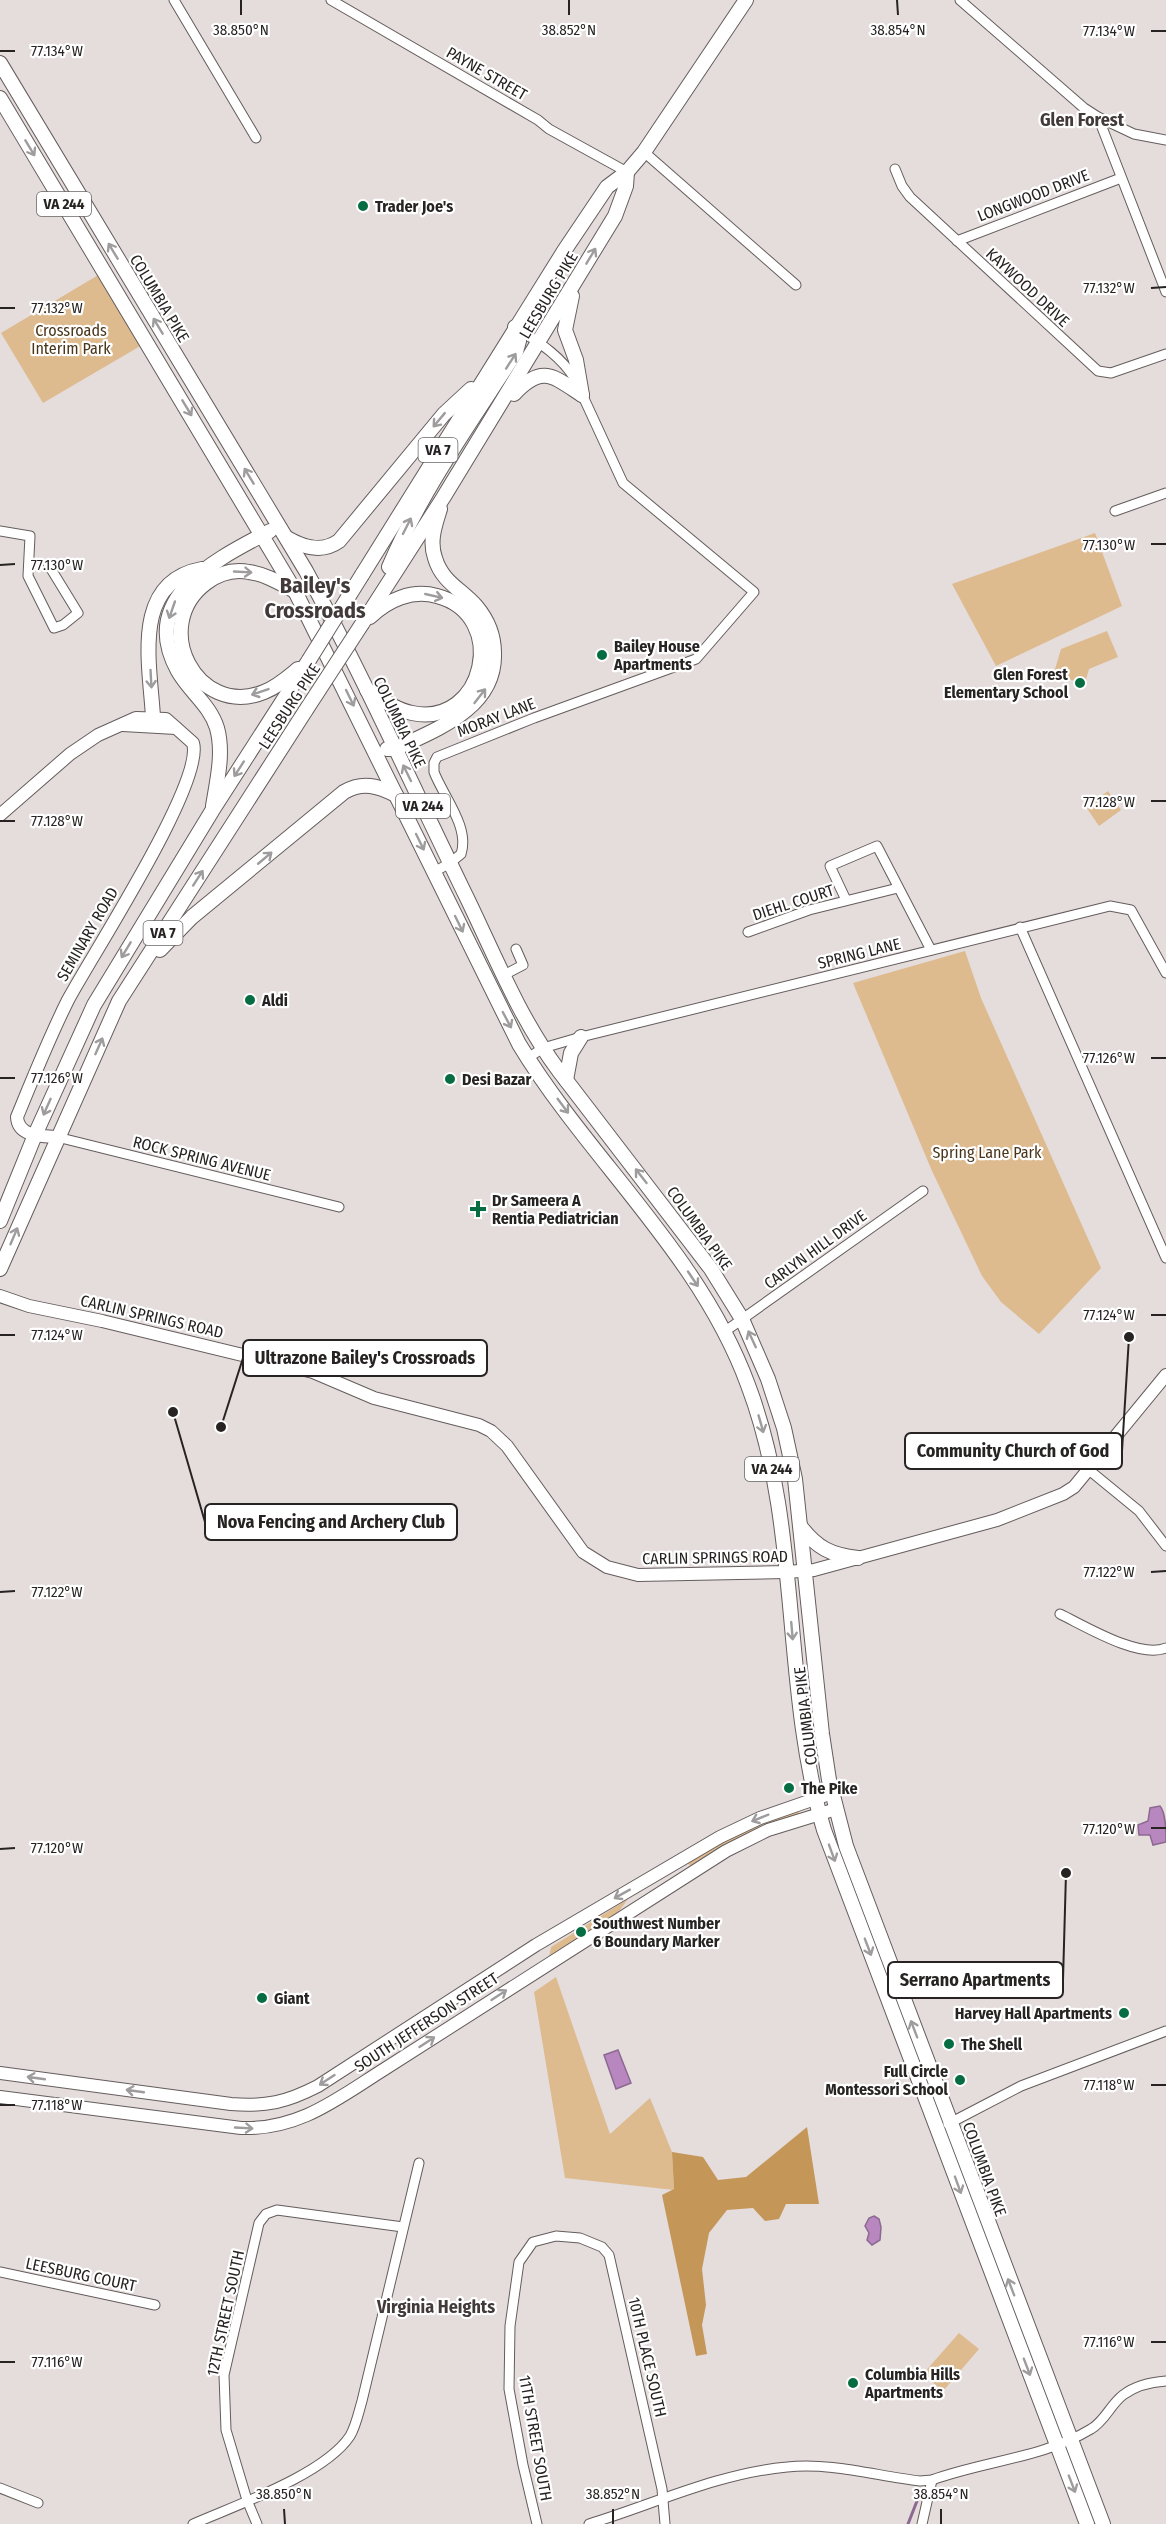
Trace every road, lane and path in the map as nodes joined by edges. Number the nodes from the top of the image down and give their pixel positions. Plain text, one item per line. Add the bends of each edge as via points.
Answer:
1 (174, 0) edge
2 (331, 0) edge
3 (960, 0) edge
4 (978, 0) edge
5 (742, 1) edge
6 (970, 9) junction
7 (0, 63) edge
8 (0, 98) edge
9 (1098, 117) junction
10 (256, 138) dead end
11 (1166, 140) edge
12 (644, 152) junction
13 (895, 169) dead end
14 (627, 172) junction
15 (1121, 178) junction
16 (957, 241) junction
17 (575, 282) junction
18 (796, 285) dead end
19 (1166, 292) edge
20 (515, 327) junction
21 (539, 342) junction
22 (1166, 354) edge
23 (481, 380) junction
24 (582, 395) junction
25 (492, 418) junction
26 (1166, 493) edge
27 (443, 498) junction
28 (1115, 511) dead end
29 (280, 526) junction
30 (0, 531) edge
31 (263, 535) junction
32 (287, 538) junction
33 (48, 564) dead end
34 (207, 568) junction
35 (296, 591) junction
36 (377, 604) junction
37 (309, 660) junction
38 (365, 688) junction
39 (153, 717) junction
40 (123, 725) junction
41 (177, 728) junction
42 (372, 745) junction
43 (395, 749) junction
44 (396, 795) junction
45 (212, 811) junction
46 (0, 815) edge
47 (450, 863) junction
48 (434, 872) junction
49 (898, 888) junction
50 (846, 900) junction
51 (1020, 927) junction
52 (748, 932) dead end
53 (516, 949) dead end
54 (931, 950) junction
55 (1166, 973) edge
56 (504, 975) junction
57 (119, 1001) junction
58 (581, 1037) junction
59 (543, 1048) junction
60 (528, 1058) junction
61 (566, 1080) junction
62 (35, 1135) junction
63 (57, 1137) junction
64 (923, 1191) dead end
65 (339, 1207) dead end
66 (0, 1221) edge
67 (1166, 1258) edge
68 (0, 1269) edge
69 (0, 1296) edge
70 (742, 1319) junction
71 (724, 1332) junction
72 (1164, 1382) edge
73 (1089, 1470) junction
74 (801, 1527) junction
75 (1166, 1546) edge
76 (858, 1558) junction
77 (786, 1572) junction
78 (806, 1572) junction
79 (1060, 1614) dead end
80 (1166, 1648) edge
81 (832, 1793) junction
82 (817, 1807) junction
83 (836, 1809) junction
84 (1166, 2031) edge
85 (0, 2073) edge
86 (0, 2097) edge
87 (944, 2126) junction
88 (419, 2163) dead end
89 (403, 2227) junction
90 (556, 2236) joint
91 (0, 2272) edge
92 (155, 2305) dead end
93 (1166, 2381) edge
94 (1063, 2442) junction
95 (932, 2480) junction
96 (0, 2488) edge
97 (247, 2500) junction
98 (663, 2500) junction
99 (37, 2502) dead end
100 (193, 2524) edge
101 (257, 2524) edge
102 (537, 2524) edge
103 (589, 2524) edge
104 (665, 2524) edge
105 (922, 2524) edge
106 (1087, 2524) edge
107 (1102, 2524) edge

1 - 10 street
2 - 14 street, PAYNE STREET
3 - 6 street
4 - 6 street
5 - 12 main road, LEESBURG PIKE / VA 7
6 - 9 street
29 -> 7 main road, COLUMBIA PIKE / VA 244
8 -> 31 main road, COLUMBIA PIKE / VA 244
9 - 11 street via 1134,134
9 - 15 street
12 - 14 main road, LEESBURG PIKE / VA 7
12 - 18 street
13 - 16 street, KAYWOOD DRIVE via 910,197
17 -> 14 main road, LEESBURG PIKE / VA 7 via 620,205
14 - 20 main road, LEESBURG PIKE / VA 7 via 607,187
15 - 16 street, LONGWOOD DRIVE
15 - 19 street
16 - 22 street, KAYWOOD DRIVE via 1103,378
17 - 21 main road, LEESBURG PIKE / VA 7
17 - 24 main road via 565,330 576,360
20 - 21 street
20 - 23 main road, LEESBURG PIKE / VA 7
36 -> 20 main road via 404,533 424,495 516,352 519,341
21 - 24 street via 565,364
21 - 25 main road, LEESBURG PIKE / VA 7
23 -> 32 main road via 444,414 339,541 316,548
23 - 37 main road, LEESBURG PIKE / VA 7, bridge
24 - 25 main road via 551,376 536,376
24 - 47 street, MORAY LANE via 623,483 754,592 696,659 438,756 434,772 463,838 463,852
25 - 27 main road, LEESBURG PIKE / VA 7
26 - 28 street
27 - 36 main road, LEESBURG PIKE / VA 7
43 -> 27 main road via 470,708 486,688 494,666 493,640 484,617 446,580 434,557 432,537
29 - 31 main road
29 - 32 main road, COLUMBIA PIKE / VA 244
30 - 33 street via 30,536 28,576 54,628 78,613
31 - 34 main road
31 - 35 main road, COLUMBIA PIKE / VA 244
32 - 38 main road, COLUMBIA PIKE / VA 244
34 -> 39 main road via 177,576 154,607 149,632
34 -> 45 main road via 180,592 168,633 179,673 201,699 217,729 220,755
37 -> 35 main road via 283,682 263,692 238,696 216,691 197,678 181,647 180,627 186,607 200,588 221,574 256,573
35 -> 42 main road, COLUMBIA PIKE / VA 244
36 -> 38 main road via 419,593 450,601 476,627 482,663 467,694 446,710 430,714 402,710
57 -> 36 main road, LEESBURG PIKE / VA 7, bridge
37 -> 45 main road, LEESBURG PIKE / VA 7
38 - 43 main road, COLUMBIA PIKE / VA 244
39 - 40 street via 136,718
39 - 41 street, SEMINARY ROAD via 166,719
40 - 41 street
40 - 46 street via 98,735 70,754
41 - 62 street, SEMINARY ROAD via 189,737 194,748 190,773 154,850 68,1000 34,1074 16,1121 22,1130
42 - 43 main road
42 - 44 main road, COLUMBIA PIKE / VA 244
47 -> 43 main road, COLUMBIA PIKE / VA 244
44 -> 48 main road, COLUMBIA PIKE / VA 244
57 -> 44 main road via 192,917 344,792 367,785
45 -> 62 main road, LEESBURG PIKE / VA 7 via 94,1005
47 - 48 street
47 - 56 main road, COLUMBIA PIKE / VA 244
48 -> 60 main road, COLUMBIA PIKE / VA 244
49 - 50 street, DIEHL COURT
49 - 50 street, DIEHL COURT via 877,846 830,866
49 - 54 street, DIEHL COURT
50 - 52 street, DIEHL COURT
51 - 54 street, SPRING LANE
51 - 55 street, SPRING LANE via 1110,906 1131,910
51 - 67 street
53 - 56 street via 523,965
54 - 58 street, SPRING LANE
56 - 59 main road, COLUMBIA PIKE / VA 244
63 -> 57 main road, LEESBURG PIKE / VA 7
58 - 59 street, SPRING LANE
58 - 61 main road via 569,1060
59 - 60 street, SPRING LANE
59 - 61 main road, COLUMBIA PIKE / VA 244
60 -> 71 main road, COLUMBIA PIKE / VA 244 via 677,1257
70 -> 61 main road, COLUMBIA PIKE / VA 244 via 699,1251
62 - 63 street
62 - 66 main road, LEESBURG PIKE / VA 7
63 - 65 street, ROCK SPRING AVENUE
68 -> 63 main road, LEESBURG PIKE / VA 7
64 - 70 street, CARLYN HILL DRIVE
69 - 77 street, CARLIN SPRINGS ROAD via 313,1372 374,1398 479,1425 507,1446 579,1547 607,1567 662,1576
70 - 71 street, CARLYN HILL DRIVE
74 -> 70 main road, COLUMBIA PIKE / VA 244 via 794,1468 782,1420
71 -> 77 main road, COLUMBIA PIKE / VA 244 via 748,1382 770,1455
72 - 73 street, CARLIN SPRINGS ROAD
73 - 75 street via 1139,1511
73 - 76 street, CARLIN SPRINGS ROAD via 1063,1494 1024,1511
74 - 76 main road via 825,1551
74 - 78 main road, COLUMBIA PIKE / VA 244
76 - 78 street, CARLIN SPRINGS ROAD
77 - 78 street, CARLIN SPRINGS ROAD
77 -> 82 main road, COLUMBIA PIKE / VA 244 via 799,1705
78 - 81 main road, COLUMBIA PIKE / VA 244 via 822,1734
79 - 80 street via 1136,1648
81 - 82 street, SOUTH JEFFERSON STREET
81 - 83 main road, COLUMBIA PIKE
82 - 83 street, SOUTH JEFFERSON STREET
82 -> 85 street, SOUTH JEFFERSON STREET via 760,1818 720,1837 536,1945 293,2099 255,2106 231,2104
86 -> 82 street, SOUTH JEFFERSON STREET via 214,2126 261,2129 293,2122 327,2106 726,1851
82 -> 87 main road, COLUMBIA PIKE via 832,1854
87 -> 83 main road, COLUMBIA PIKE
84 - 87 street via 1021,2086
87 - 94 main road, COLUMBIA PIKE
88 - 89 street
89 - 97 street via 362,2401 350,2435 328,2459
89 - 97 street, 12TH STREET SOUTH via 277,2210 266,2214 259,2223 224,2376 226,2430
90 - 98 street, 10TH PLACE SOUTH via 580,2238 602,2247 609,2255
90 - 102 street, 11TH STREET SOUTH via 533,2242 519,2262 510,2326 509,2389
91 - 92 street, LEESBURG COURT
93 - 94 street via 1150,2382 1122,2396 1101,2421
94 - 95 street
94 -> 106 main road, COLUMBIA PIKE
94 - 107 main road, COLUMBIA PIKE
95 - 98 street via 789,2466 747,2473
95 - 105 street
96 - 99 street
97 - 100 street
97 - 101 street, 12TH STREET SOUTH
98 - 103 street
98 - 104 street, 10TH PLACE SOUTH

